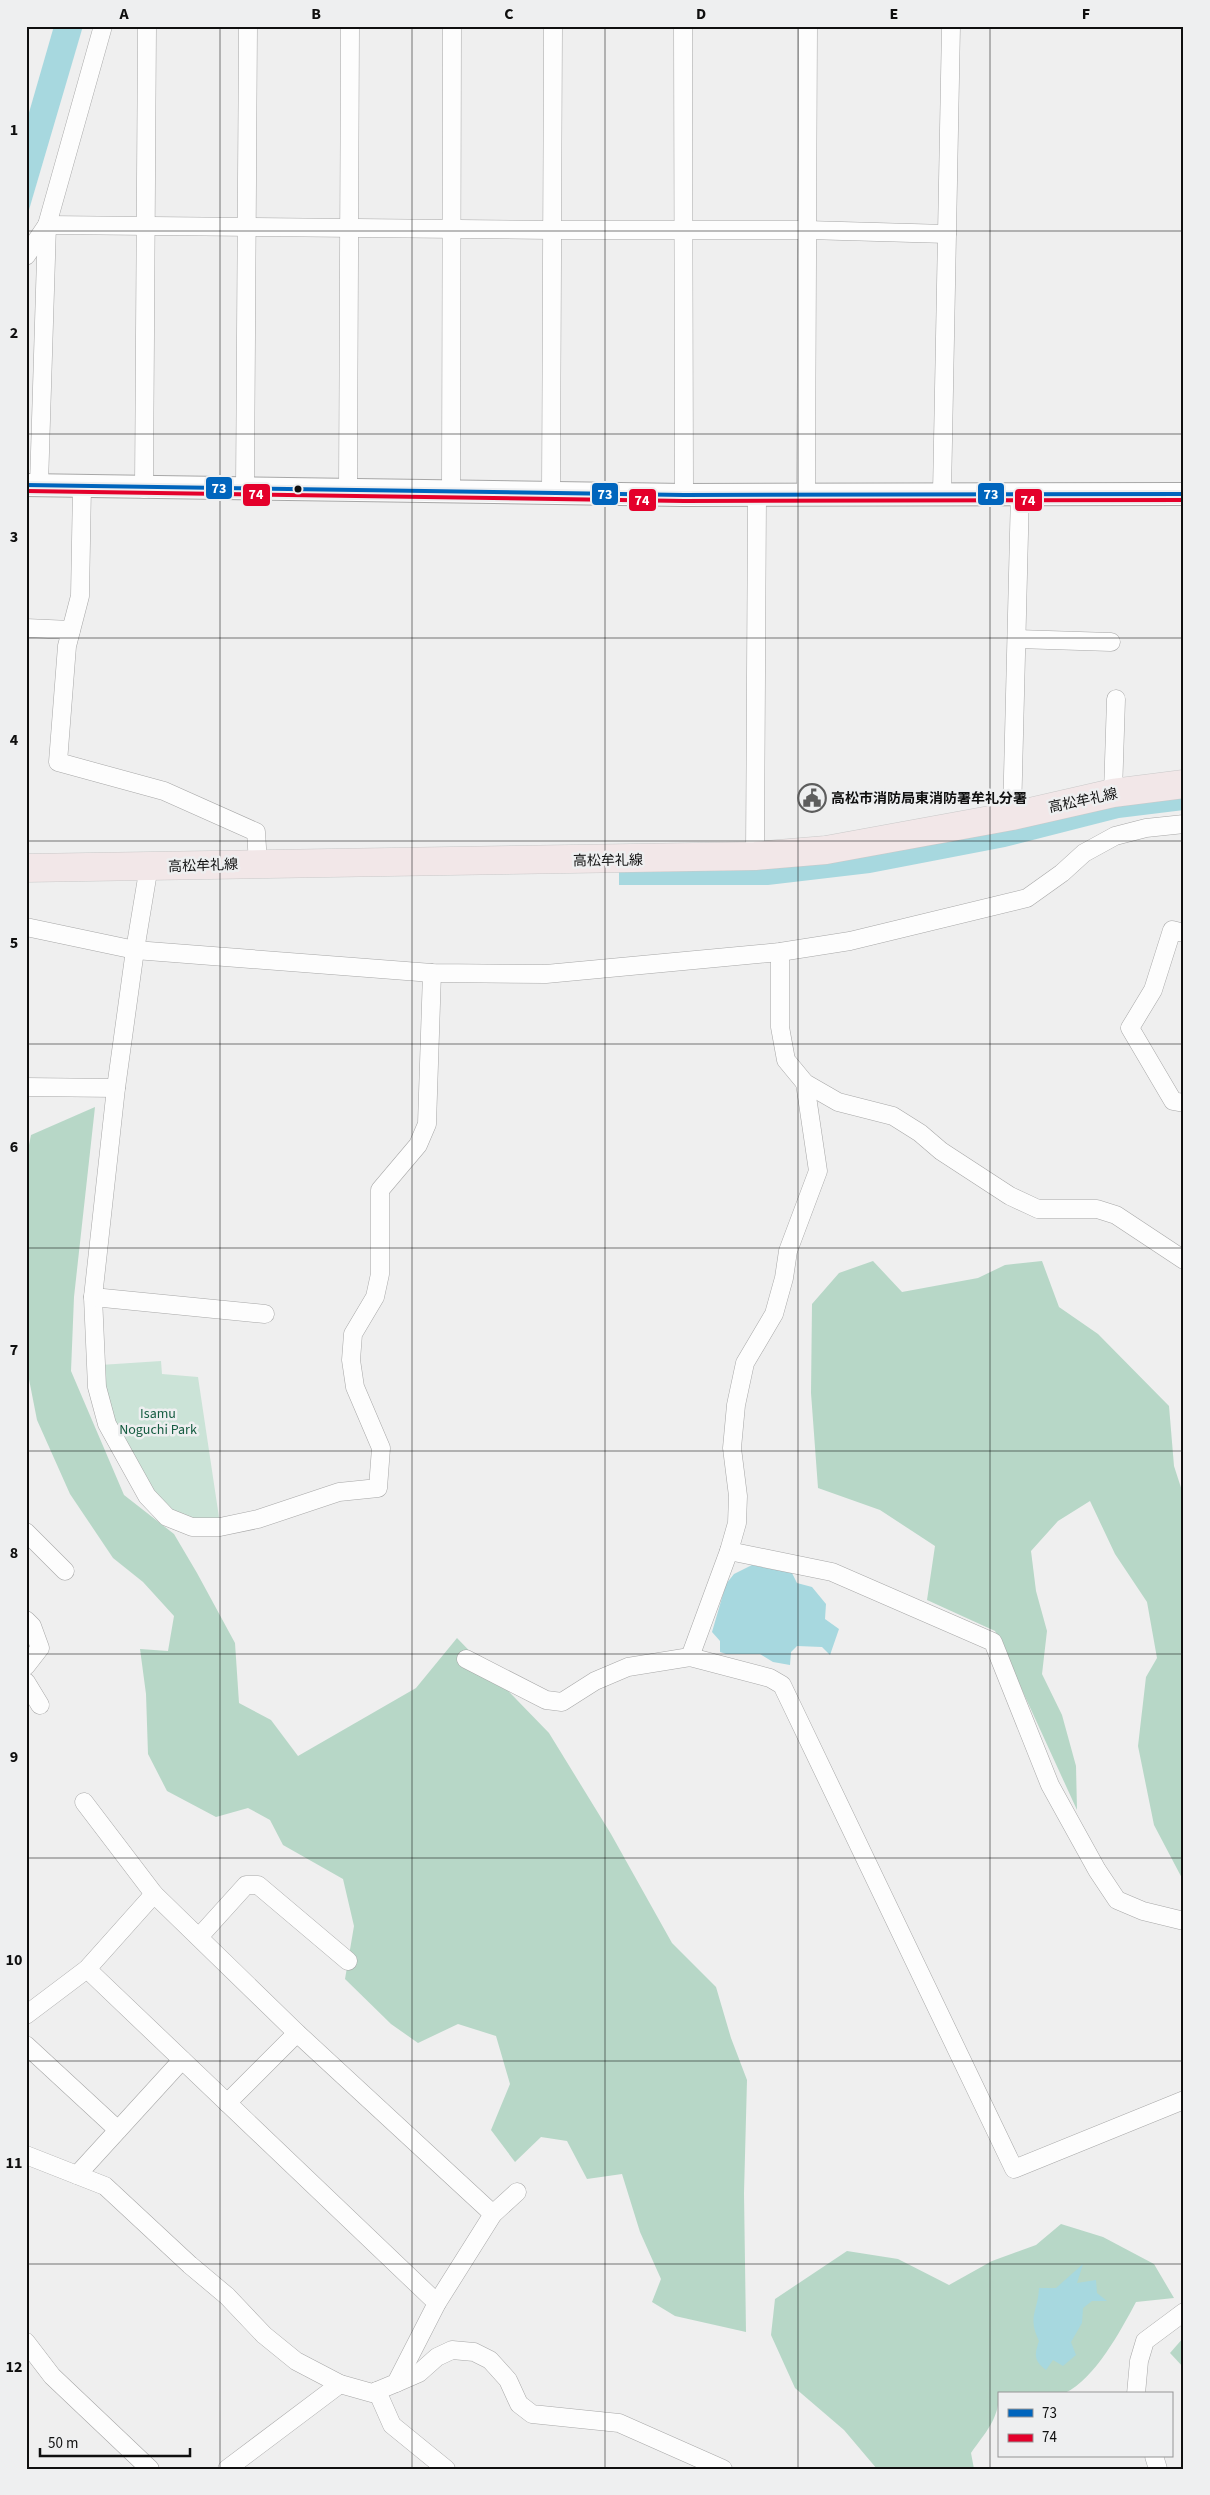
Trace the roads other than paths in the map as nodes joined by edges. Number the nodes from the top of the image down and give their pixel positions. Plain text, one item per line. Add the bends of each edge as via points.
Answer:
1 (103, 26) edge
2 (147, 26) edge
3 (248, 26) edge
4 (350, 26) edge
5 (452, 26) edge
6 (553, 26) edge
7 (684, 26) edge
8 (808, 26) edge
9 (951, 26) edge
10 (47, 225) junction
11 (145, 225) junction
12 (246, 226) junction
13 (349, 227) junction
14 (452, 228) junction
15 (684, 229) junction
16 (552, 230) junction
17 (807, 230) junction
18 (947, 234) junction
19 (26, 256) edge
20 (33, 486) edge
21 (82, 487) junction
22 (144, 489) junction
23 (245, 490) junction
24 (348, 491) junction
25 (451, 493) junction
26 (942, 493) junction
27 (1020, 493) junction
28 (551, 494) junction
29 (806, 494) junction
30 (1184, 494) edge
31 (684, 495) junction
32 (757, 495) junction
33 (26, 628) edge
34 (71, 630) junction
35 (1017, 639) junction
36 (1111, 642) dead end
37 (1116, 699) dead end
38 (1184, 784) edge
39 (1113, 793) junction
40 (1012, 816) junction
41 (1184, 824) edge
42 (755, 856) junction
43 (258, 863) junction
44 (149, 866) junction
45 (26, 868) edge
46 (26, 927) edge
47 (1184, 933) edge
48 (135, 950) junction
49 (780, 952) junction
50 (432, 973) junction
51 (805, 1083) junction
52 (26, 1087) edge
53 (116, 1088) junction
54 (1184, 1102) edge
55 (1184, 1260) edge
56 (93, 1297) junction
57 (265, 1314) dead end
58 (26, 1532) edge
59 (729, 1551) junction
60 (65, 1571) dead end
61 (26, 1620) edge
62 (690, 1657) junction
63 (466, 1659) dead end
64 (26, 1666) edge
65 (26, 1682) edge
66 (40, 1705) dead end
67 (84, 1802) dead end
68 (154, 1894) junction
69 (1184, 1921) edge
70 (199, 1937) junction
71 (348, 1961) dead end
72 (87, 1970) junction
73 (26, 2015) edge
74 (297, 2033) junction
75 (26, 2045) edge
76 (182, 2060) junction
77 (1184, 2100) edge
78 (227, 2103) junction
79 (118, 2130) junction
80 (26, 2155) edge
81 (77, 2175) junction
82 (517, 2192) dead end
83 (493, 2214) junction
84 (437, 2303) junction
85 (1184, 2312) edge
86 (26, 2342) edge
87 (396, 2383) junction
88 (340, 2384) junction
89 (377, 2391) junction
90 (1136, 2392) edge
91 (150, 2469) edge
92 (227, 2469) edge
93 (446, 2469) edge
94 (723, 2469) edge

1 - 10 street
2 - 11 street
3 - 12 street
4 - 13 street
5 - 14 street
6 - 16 street
7 - 15 street
8 - 17 street
9 - 18 street
10 - 11 street
10 - 19 street
10 - 20 street
11 - 12 street
11 - 22 street
12 - 13 street
12 - 23 street
13 - 14 street
13 - 24 street
14 - 16 street
14 - 25 street
15 - 16 street
15 - 17 street
15 - 31 street
16 - 28 street
17 - 18 street
17 - 29 street
18 - 26 street
20 - 21 street
21 - 22 street
21 - 34 street via 80,596
22 - 23 street
23 - 24 street
24 - 25 street
25 - 28 street
26 - 27 street
26 - 29 street
27 - 30 street
27 - 35 street
28 - 31 street
29 - 32 street
31 - 32 street
32 - 42 street
33 - 34 street
34 - 43 street via 58,762 164,791 256,832
35 - 36 street
35 - 40 street
37 - 39 street
38 - 39 main road, 高松牟礼線
39 - 40 main road, 高松牟礼線
40 - 42 main road, 高松牟礼線 via 826,850
41 - 49 street via 1146,828 1115,836 1084,853 1027,898 850,941
42 - 43 main road, 高松牟礼線
43 - 44 main road, 高松牟礼線
44 - 45 main road, 高松牟礼線
44 - 48 street
46 - 48 street
47 - 54 street via 1172,930 1153,990 1130,1028 1173,1101
48 - 50 street
48 - 53 street
49 - 50 street via 546,974
49 - 51 street via 780,1027 786,1060
50 - 56 street via 427,1124 418,1145 380,1190 380,1274 375,1297 353,1334 351,1360 355,1387 381,1448 378,1488 339,1492 258,1519 220,1527 192,1527 167,1517 147,1496 107,1424 97,1387
51 - 55 street via 838,1102 893,1116 1003,1191 1038,1209 1097,1209 1116,1215
51 - 59 street via 818,1170 788,1251 774,1314 745,1364 736,1405 732,1448 738,1496 737,1523
52 - 53 street
53 - 56 street
56 - 57 street
58 - 60 street
59 - 62 street
59 - 69 street via 832,1572 993,1642 1050,1785 1117,1900 1143,1911
61 - 64 street via 32,1626 40,1648
62 - 63 street via 628,1667 595,1681 562,1702 546,1700
62 - 77 street via 770,1678 782,1685 1014,2168
65 - 66 street
67 - 68 street
68 - 70 street
68 - 72 street
70 - 71 street via 246,1885 258,1885
70 - 74 street
72 - 73 street
72 - 76 street
74 - 78 street
74 - 83 street
75 - 79 street
76 - 78 street
76 - 79 street
78 - 84 street
79 - 81 street
80 - 81 street
81 - 88 street via 105,2186 296,2361
82 - 83 street
83 - 84 street
84 - 87 street
85 - 90 street via 1145,2341 1139,2361
86 - 91 street via 52,2376
87 - 89 street
87 - 94 street via 419,2373 437,2356 452,2350 474,2352 490,2360 508,2380 519,2404 532,2414 619,2423
88 - 89 street via 372,2393
88 - 92 street
89 - 93 street via 392,2425

